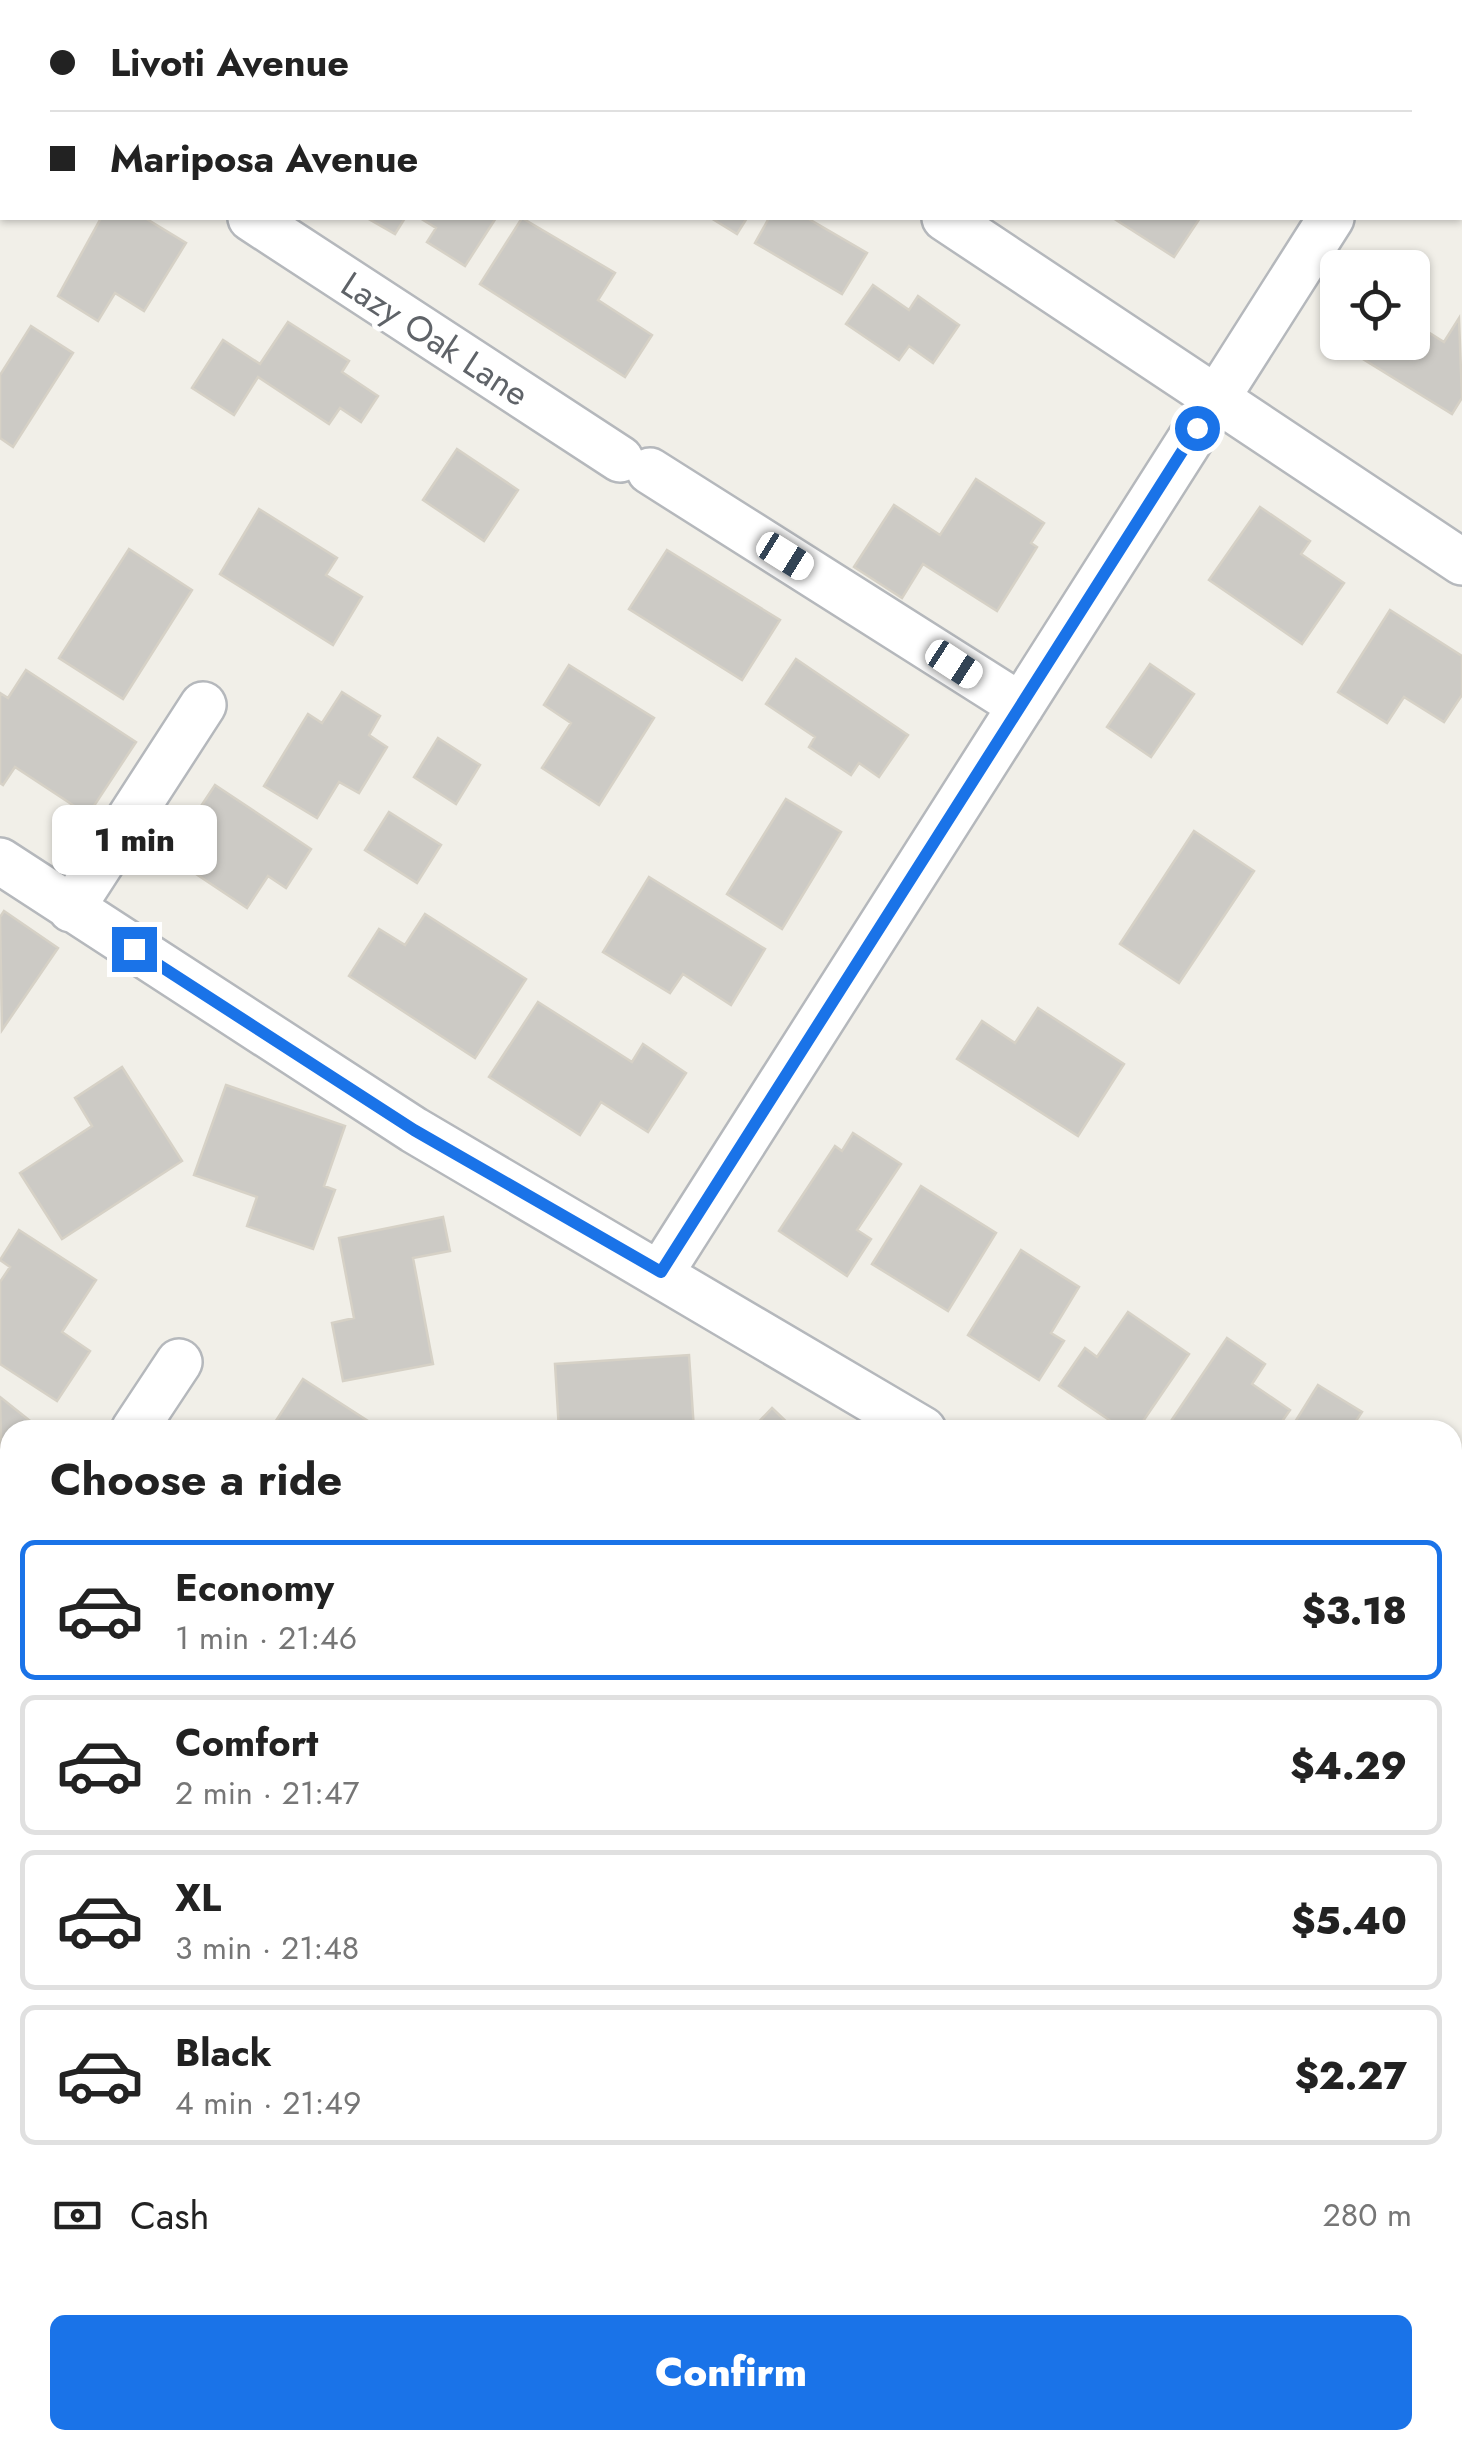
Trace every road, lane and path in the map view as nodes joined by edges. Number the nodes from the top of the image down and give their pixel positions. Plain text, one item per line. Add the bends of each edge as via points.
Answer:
1 (254, 220) edge
2 (948, 220) edge
3 (1330, 220) edge
4 (1217, 398) junction
5 (1462, 562) edge
6 (203, 704) dead end
7 (1021, 706) junction
8 (0, 862) edge
9 (72, 909) junction
10 (661, 1272) junction
11 (179, 1362) dead end
12 (141, 1420) edge
13 (906, 1420) edge

1 - 7 street, Lazy Oak Lane
2 - 4 street
3 - 4 street
4 - 5 street
4 - 7 street
6 - 9 street
7 - 10 street
8 - 9 street
9 - 10 street via 414,1130
10 - 13 street
11 - 12 street

